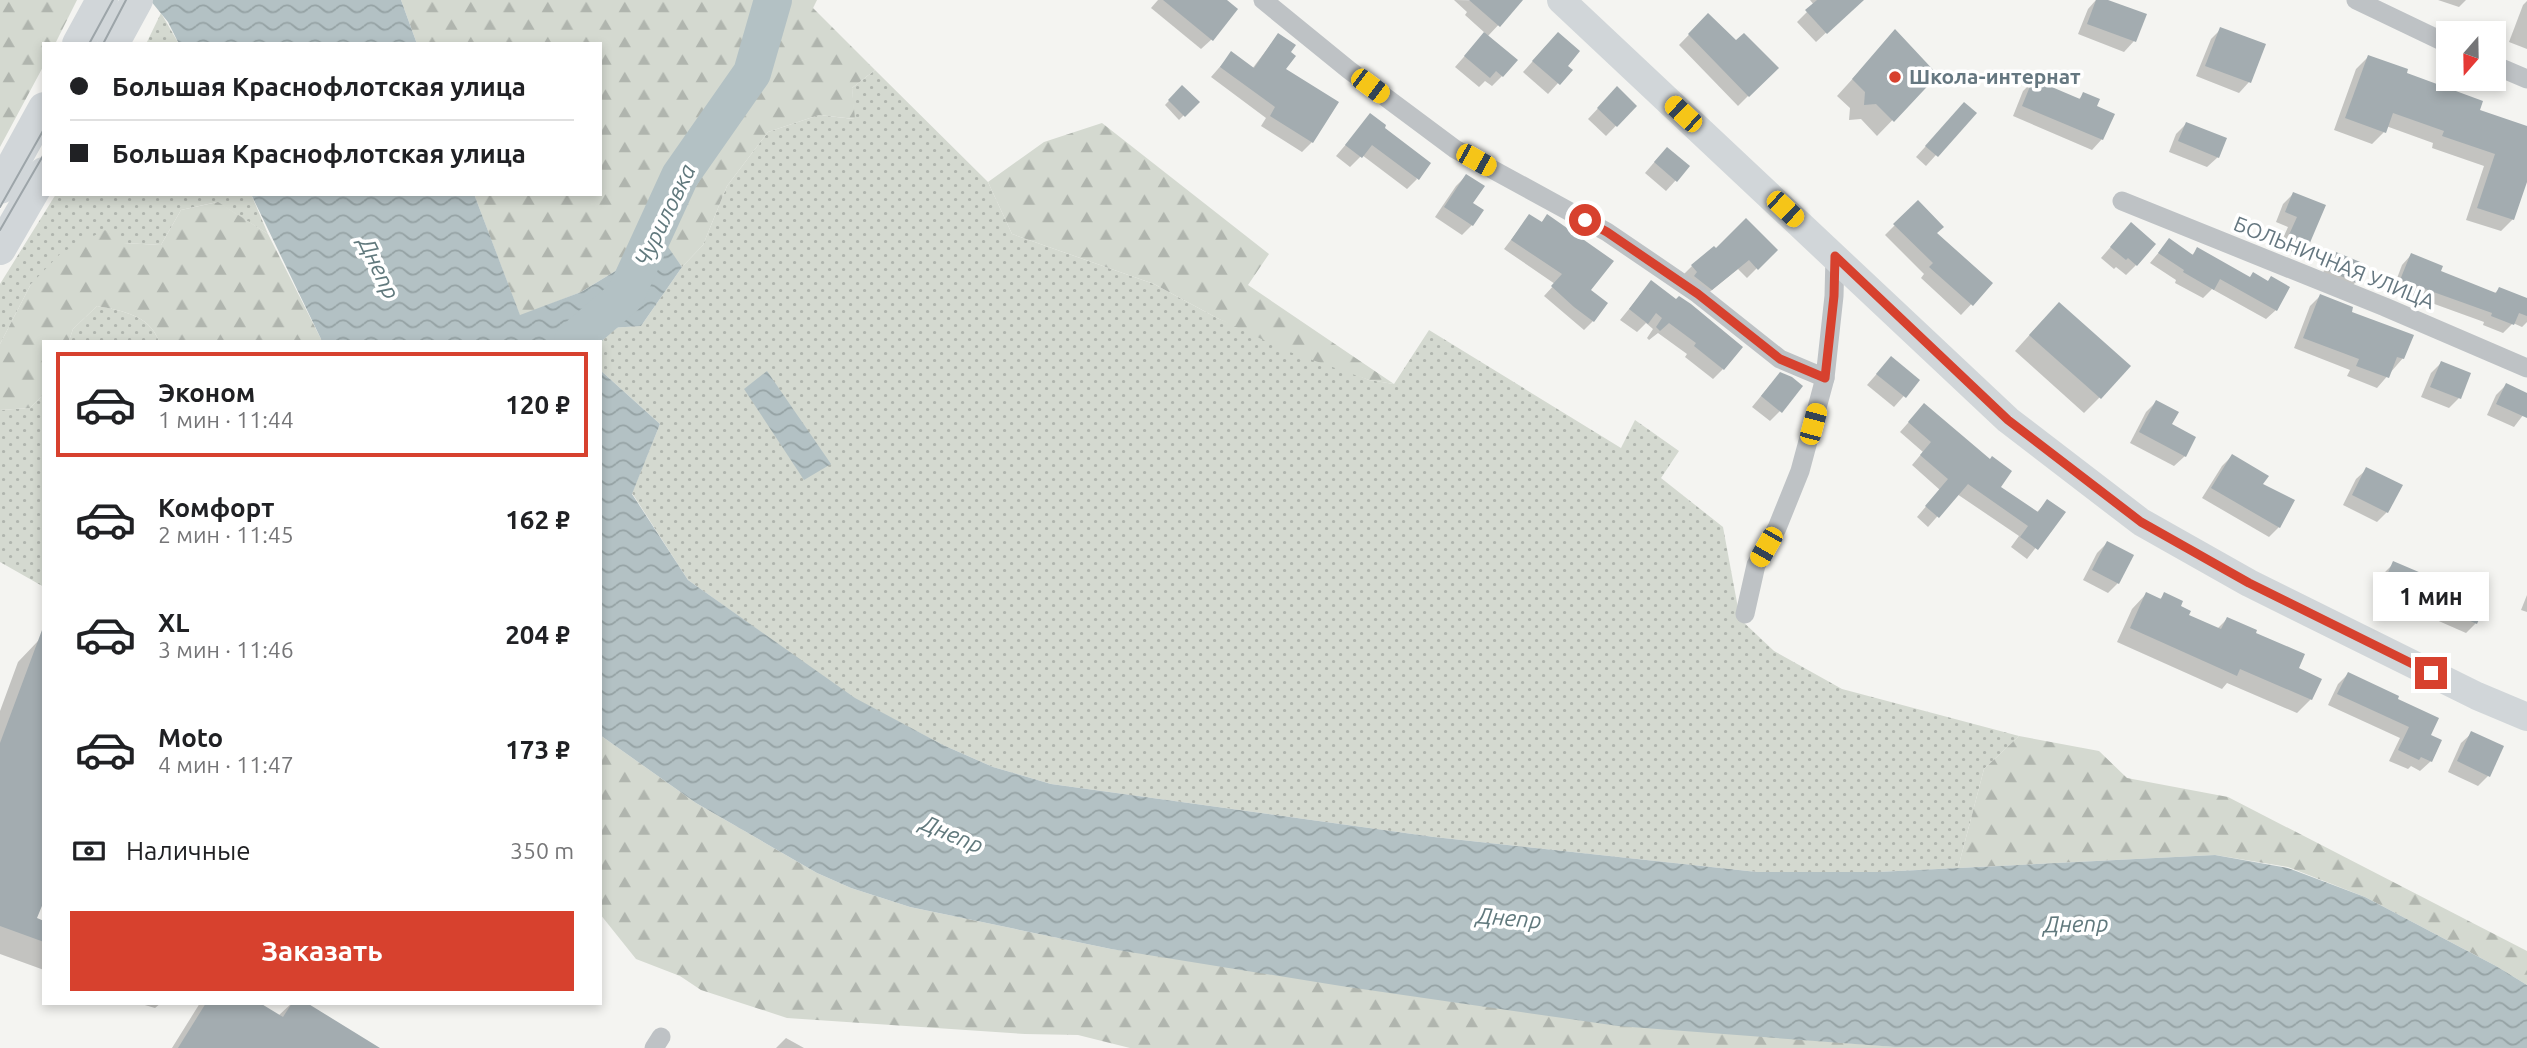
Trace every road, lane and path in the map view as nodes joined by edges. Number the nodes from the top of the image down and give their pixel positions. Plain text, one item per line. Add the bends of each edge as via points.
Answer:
1 (102, 0) edge
2 (137, 0) edge
3 (1263, 0) edge
4 (1561, 0) edge
5 (2356, 0) edge
6 (2436, 38) edge
7 (79, 42) edge
8 (114, 42) edge
9 (2506, 70) edge
10 (2527, 79) edge
11 (42, 115) edge
12 (24, 176) edge
13 (2122, 201) dead end
14 (0, 249) edge
15 (1835, 256) junction
16 (2527, 368) edge
17 (1825, 378) junction
18 (1745, 614) dead end
19 (2527, 717) edge

1 - 7 main road
2 - 8 main road
3 - 17 street via 1455,149 1607,232 1698,294 1780,359
4 - 15 main road
5 - 6 street
9 - 10 street
11 - 12 main road
12 - 14 main road
13 - 16 street, БОЛЬНИЧНАЯ УЛИЦА
15 - 17 street
15 - 19 main road via 2008,420 2141,522 2249,583
17 - 18 street via 1800,471 1756,565

